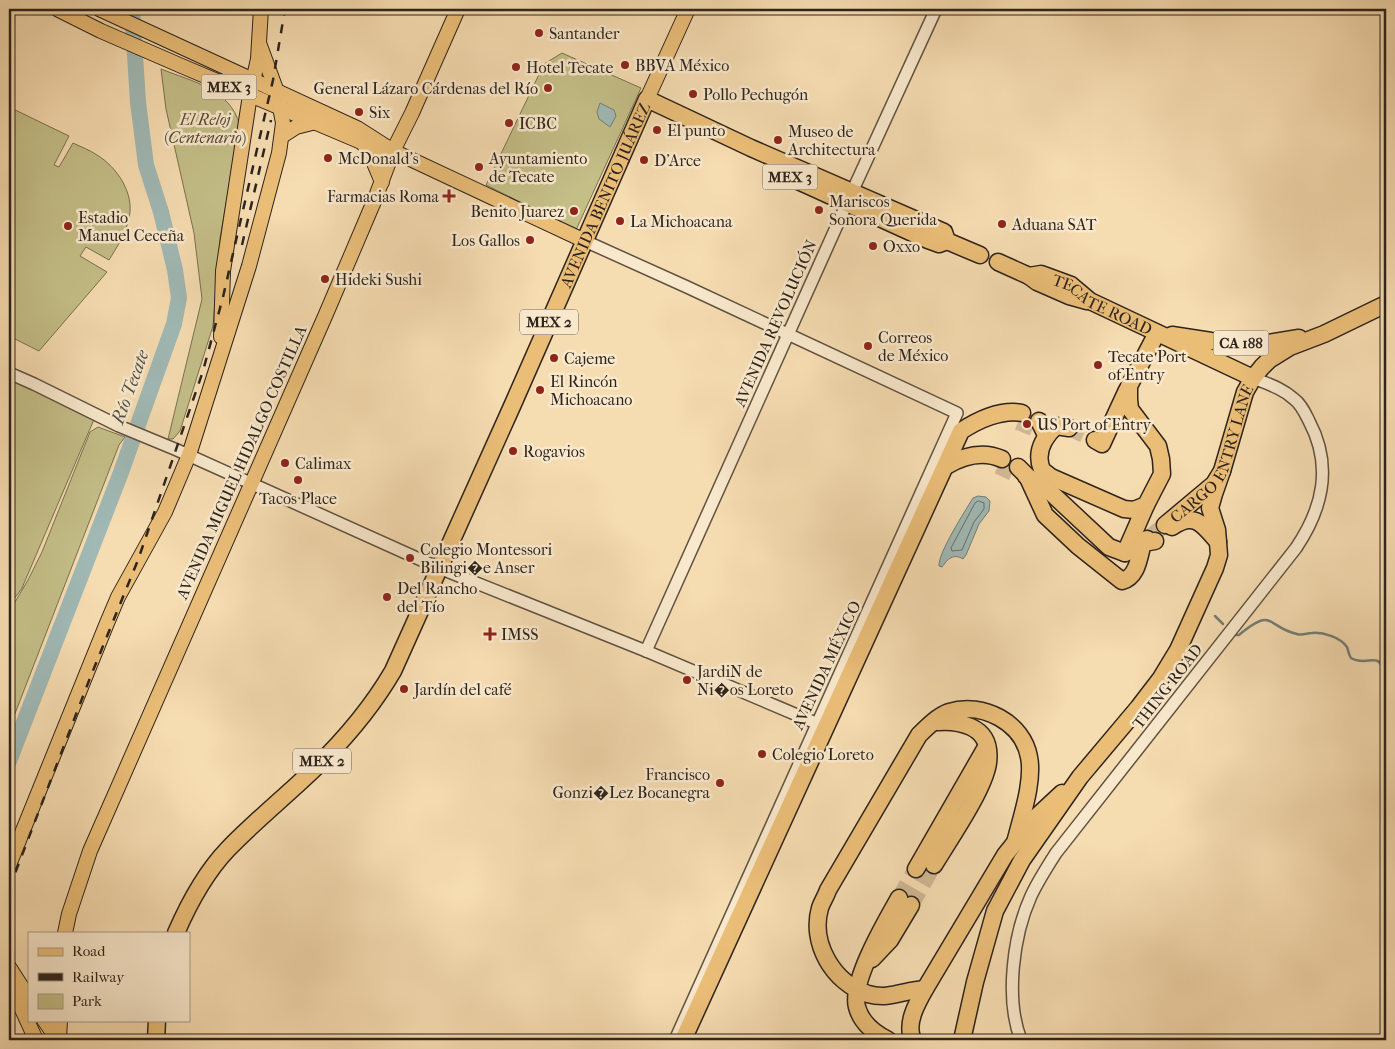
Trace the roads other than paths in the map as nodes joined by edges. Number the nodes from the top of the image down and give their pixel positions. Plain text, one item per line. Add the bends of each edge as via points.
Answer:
1 (57, 9) edge
2 (99, 9) edge
3 (261, 9) edge
4 (458, 9) edge
5 (688, 9) edge
6 (936, 9) edge
7 (259, 43) junction
8 (252, 81) junction
9 (277, 92) junction
10 (250, 96) junction
11 (645, 104) junction
12 (279, 108) junction
13 (316, 122) junction
14 (282, 136) junction
15 (363, 143) junction
16 (393, 151) junction
17 (382, 182) junction
18 (849, 198) junction
19 (585, 241) junction
20 (980, 255) dead end
21 (998, 262) dead end
22 (1386, 304) edge
23 (1157, 333) junction
24 (789, 334) junction
25 (1324, 334) junction
26 (220, 358) junction
27 (9, 373) edge
28 (1253, 378) junction
29 (1130, 386) junction
30 (1020, 417) tunnel mouth
31 (1069, 428) tunnel mouth
32 (1095, 440) dead end
33 (189, 455) junction
34 (1000, 462) tunnel mouth
35 (946, 466) junction
36 (1222, 471) junction
37 (251, 483) junction
38 (1146, 506) junction
39 (1218, 542) junction
40 (1125, 553) junction
41 (439, 568) junction
42 (646, 651) junction
43 (931, 723) junction
44 (821, 726) junction
45 (988, 745) junction
46 (1080, 776) junction
47 (1015, 843) junction
48 (934, 865) tunnel mouth
49 (9, 866) edge
50 (916, 869) tunnel mouth
51 (905, 901) tunnel mouth
52 (65, 932) edge
53 (176, 932) edge
54 (9, 967) edge
55 (9, 981) edge
56 (858, 989) junction
57 (924, 989) junction
58 (28, 996) edge
59 (45, 1022) edge
60 (60, 1022) edge
61 (157, 1022) edge
62 (36, 1040) edge
63 (58, 1040) edge
64 (156, 1040) edge
65 (675, 1040) edge
66 (683, 1040) edge
67 (888, 1040) edge
68 (913, 1040) edge
69 (962, 1040) edge
70 (1021, 1040) edge

1 - 10 main road, MEX 3
2 - 8 main road, MEX 3
3 - 7 main road
4 - 16 main road, AVENIDA MIGUEL HIDALGO COSTILLA
5 - 11 main road, AVENIDA BENITO JUÁREZ / MEX 2
6 - 18 street, AVENIDA REVOLUCIÓN
7 - 8 main road
7 - 9 main road
8 - 9 main road, MEX 3
8 - 10 main road
9 - 12 main road
9 - 16 main road, MEX 3 via 364,132
10 - 12 main road, MEX 3
10 - 26 main road via 223,271
11 - 18 highway, MEX 3 via 751,148
11 - 19 highway, AVENIDA BENITO JUÁREZ / MEX 2
12 - 13 main road, MEX 3
12 - 14 main road
13 - 14 main road via 296,127
13 - 15 main road, MEX 3
14 - 26 main road via 249,266
15 - 16 main road, MEX 3
15 - 17 main road
16 - 17 main road, AVENIDA MIGUEL HIDALGO COSTILLA
16 - 19 main road, MEX 3
17 - 37 main road, AVENIDA MIGUEL HIDALGO COSTILLA
18 - 20 highway, MEX 3
18 - 24 street, AVENIDA REVOLUCIÓN
19 - 24 street
19 - 41 highway, AVENIDA BENITO JUÁREZ / MEX 2
21 - 23 highway, TECATE ROAD / CA 188 via 1029,276 1041,274 1071,285 1090,301
22 - 25 highway, CA 188
23 - 25 highway, CA 188 via 1262,344
23 - 28 highway, TECATE ROAD / CA 188
23 - 29 highway
24 - 42 street, AVENIDA REVOLUCIÓN
24 - 44 street, AVENIDA MÉXICO via 957,412
25 - 28 highway, CA 188 via 1280,353
26 - 33 main road
27 - 33 street via 119,426
28 - 36 highway, CARGO ENTRY LANE
28 - 70 street, THING ROAD via 1281,388 1296,400 1314,430 1323,465 1319,504 1296,548 1040,877 1019,932 1013,972 1014,1013
29 - 32 highway via 1102,444
29 - 38 highway via 1130,409 1158,446 1161,459 1162,474
30 - 35 highway via 961,431
31 - 38 highway via 1040,428 1038,454 1042,470 1124,509
33 - 37 street
33 - 49 main road via 165,512 106,624
34 - 35 highway via 962,468
35 - 44 highway
36 - 39 highway via 1210,508
36 - 39 highway, CARGO ENTRY LANE via 1214,484 1167,527 1190,519 1204,526
37 - 41 street
37 - 52 main road, AVENIDA MIGUEL HIDALGO COSTILLA via 90,851
38 - 40 highway
39 - 46 highway via 1215,568 1178,650 1138,708
40 - 40 highway via 1109,546 1047,489 1020,472 1045,515 1122,580 1130,577 1136,569 1150,540
41 - 42 street
41 - 53 highway, AVENIDA BENITO JUÁREZ / MEX 2 via 393,671 378,694 334,749 227,850 200,886
42 - 44 street
43 - 45 highway via 951,720 967,725 984,736
43 - 47 highway via 949,712 969,709 990,713 1017,730 1026,746 1031,769
43 - 56 highway via 914,743 820,908 818,930 821,950 842,980
44 - 65 street, AVENIDA MÉXICO
44 - 66 highway
45 - 48 highway via 988,763 982,782
45 - 50 highway
46 - 47 highway via 1034,819
46 - 69 highway via 1022,860 995,911 974,982
47 - 57 highway
51 - 56 highway via 890,940 865,966
54 - 58 main road
55 - 62 main road
56 - 57 highway via 869,994 896,996
56 - 67 highway via 856,1006 861,1017 870,1028
57 - 68 highway via 912,1020
59 - 63 main road
60 - 63 main road
61 - 64 highway

